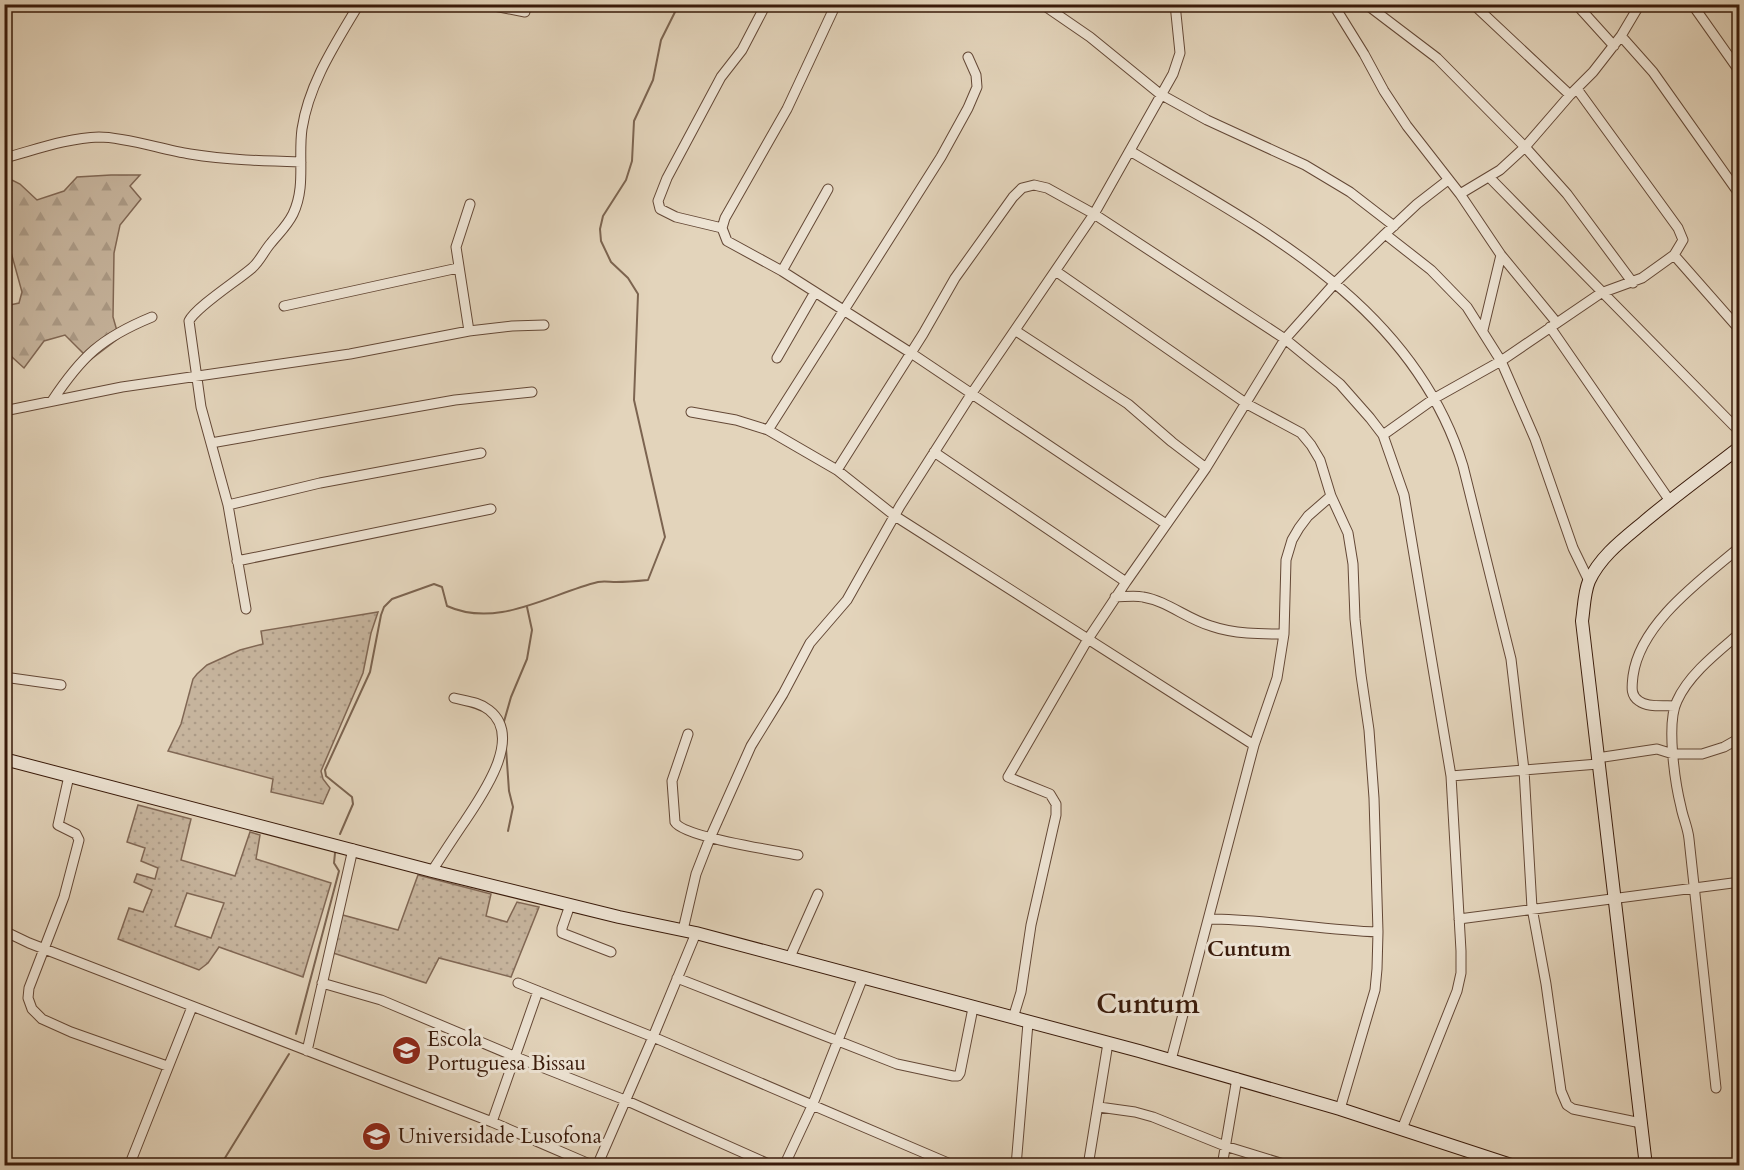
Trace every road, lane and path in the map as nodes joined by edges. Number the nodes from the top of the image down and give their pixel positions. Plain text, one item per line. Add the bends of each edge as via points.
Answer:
1 (359, 4) edge
2 (484, 4) edge
3 (766, 4) edge
4 (836, 4) edge
5 (1042, 4) edge
6 (1175, 4) edge
7 (1333, 4) edge
8 (1366, 4) edge
9 (1473, 4) edge
10 (1576, 4) edge
11 (1640, 4) edge
12 (1692, 4) edge
13 (525, 12) dead end
14 (1621, 36) junction
15 (1614, 46) junction
16 (968, 57) dead end
17 (1740, 72) edge
18 (1573, 92) junction
19 (1160, 94) junction
20 (1525, 147) junction
21 (1130, 151) junction
22 (4, 158) edge
23 (301, 162) junction
24 (1489, 177) junction
25 (1448, 180) junction
26 (828, 189) dead end
27 (1460, 194) junction
28 (1740, 195) edge
29 (470, 204) dead end
30 (1094, 214) junction
31 (1394, 226) junction
32 (722, 228) junction
33 (1385, 234) junction
34 (1501, 255) junction
35 (1674, 255) junction
36 (458, 268) junction
37 (782, 271) junction
38 (1057, 272) junction
39 (1335, 283) junction
40 (1633, 283) junction
41 (815, 292) junction
42 (1601, 293) junction
43 (284, 306) dead end
44 (843, 310) junction
45 (152, 317) dead end
46 (544, 325) dead end
47 (1553, 325) junction
48 (1016, 330) junction
49 (1483, 330) junction
50 (1740, 330) edge
51 (469, 331) junction
52 (1285, 339) junction
53 (911, 353) junction
54 (777, 358) dead end
55 (1501, 361) junction
56 (196, 377) junction
57 (532, 392) dead end
58 (972, 393) junction
59 (1435, 398) junction
60 (51, 400) junction
61 (1247, 404) junction
62 (4, 411) edge
63 (691, 412) dead end
64 (768, 429) junction
65 (1740, 432) edge
66 (1383, 435) junction
67 (211, 443) junction
68 (1740, 447) edge
69 (934, 452) junction
70 (482, 453) dead end
71 (1206, 468) junction
72 (837, 470) junction
73 (1331, 496) junction
74 (1670, 501) junction
75 (228, 505) junction
76 (491, 509) dead end
77 (895, 516) junction
78 (1166, 524) junction
79 (1740, 548) edge
80 (237, 561) junction
81 (1589, 581) junction
82 (1126, 582) junction
83 (1115, 597) junction
84 (246, 609) dead end
85 (1740, 633) edge
86 (1284, 634) junction
87 (1088, 639) junction
88 (4, 677) edge
89 (60, 686) dead end
90 (454, 698) dead end
91 (1675, 706) junction
92 (688, 734) dead end
93 (1740, 738) edge
94 (1254, 745) junction
95 (1673, 754) junction
96 (4, 759) edge
97 (1598, 761) junction
98 (1524, 770) junction
99 (69, 776) junction
100 (1450, 776) junction
101 (710, 838) junction
102 (353, 849) junction
103 (798, 855) dead end
104 (432, 871) junction
105 (1740, 882) edge
106 (1694, 889) junction
107 (818, 894) dead end
108 (1615, 897) junction
109 (570, 905) junction
110 (1532, 908) junction
111 (1209, 919) junction
112 (1459, 919) junction
113 (4, 931) edge
114 (690, 931) junction
115 (1377, 932) junction
116 (45, 949) junction
117 (611, 952) dead end
118 (790, 957) junction
119 (863, 977) junction
120 (677, 978) junction
121 (322, 983) junction
122 (518, 983) dead end
123 (538, 991) junction
124 (192, 1007) junction
125 (973, 1008) junction
126 (1013, 1018) junction
127 (1028, 1023) junction
128 (653, 1038) junction
129 (838, 1042) junction
130 (1108, 1043) junction
131 (307, 1051) junction
132 (516, 1057) junction
133 (1172, 1060) junction
134 (167, 1066) junction
135 (1236, 1078) junction
136 (1716, 1088) dead end
137 (625, 1100) junction
138 (812, 1106) junction
139 (1099, 1107) junction
140 (1340, 1110) junction
141 (492, 1122) junction
142 (1641, 1123) junction
143 (1402, 1129) junction
144 (1225, 1146) junction
145 (129, 1166) edge
146 (596, 1166) edge
147 (773, 1166) edge
148 (784, 1166) edge
149 (948, 1166) edge
150 (1016, 1166) edge
151 (1088, 1166) edge
152 (1222, 1166) edge
153 (1290, 1166) edge
154 (1514, 1166) edge
155 (1646, 1166) edge

1 - 23 street via 313,91 302,128
2 - 13 street
3 - 32 street via 742,50 721,77 658,201 660,209 676,217
4 - 32 street via 787,109
5 - 19 street
6 - 19 street via 1180,53
7 - 25 street via 1383,92
8 - 20 street via 1437,58
9 - 18 street
10 - 15 street
11 - 14 street
12 - 17 street
14 - 15 street
14 - 28 street via 1653,72
15 - 18 street
16 - 44 street via 975,75 974,97 941,157
18 - 20 street
18 - 35 street via 1678,228 1683,240
19 - 21 street
19 - 31 street via 1313,170
20 - 24 street
20 - 40 street via 1567,194
21 - 30 street
21 - 39 street via 1262,230
22 - 23 street via 99,137 193,155
23 - 56 street via 299,201 282,232 253,267 191,315 188,326
24 - 27 street
24 - 42 street
25 - 27 street
25 - 31 street
26 - 37 street
27 - 34 street
29 - 36 street via 457,241
30 - 38 street
30 - 52 street
30 - 53 street via 1047,188 1023,188 956,278
31 - 33 street
32 - 37 street via 727,241 735,247
33 - 39 street
33 - 49 street via 1445,284
34 - 47 street
34 - 49 street
35 - 40 street
35 - 50 street
36 - 43 street
36 - 51 street
37 - 41 street
38 - 48 street
38 - 61 street
39 - 52 street
39 - 59 street via 1401,348
40 - 42 street
41 - 44 street
41 - 54 street
42 - 47 street
42 - 65 street
44 - 53 street
44 - 64 street
45 - 60 street via 91,351
46 - 51 street
47 - 55 street
47 - 74 street
48 - 58 street
48 - 71 street via 1128,404
49 - 55 street
51 - 56 street
52 - 61 street
52 - 66 street via 1340,384
53 - 58 street
53 - 72 street
55 - 59 street
55 - 81 street
56 - 60 street
56 - 67 street
57 - 67 street via 455,400
58 - 69 street
58 - 78 street
59 - 66 street
59 - 98 street via 1463,466 1505,633
60 - 62 street
61 - 71 street
61 - 73 street via 1301,433 1320,460
63 - 64 street
64 - 72 street
66 - 100 street via 1404,495
67 - 75 street
68 - 74 main road
69 - 77 street
69 - 82 street
70 - 75 street via 320,483
71 - 78 street
72 - 77 street
73 - 86 street via 1308,516 1292,540 1286,560
73 - 115 street via 1348,533 1353,564 1374,798
74 - 81 main road via 1616,546
75 - 80 street
76 - 80 street
77 - 87 street
77 - 101 street via 848,600 810,643 756,737
78 - 82 street
79 - 91 street via 1683,596 1660,621 1639,656 1631,688 1634,697 1648,705
80 - 84 street
81 - 97 main road via 1582,621
82 - 83 street
83 - 86 street via 1143,597 1222,629
83 - 87 street
85 - 91 street via 1686,686
86 - 94 street via 1277,678
87 - 94 street
87 - 126 street via 1008,777 1050,794 1056,804
88 - 89 street
90 - 104 street via 489,710 499,724 501,748 492,780
91 - 95 street
92 - 101 street via 672,780 675,822 685,831
93 - 95 street via 1713,752
94 - 111 street
95 - 97 street via 1657,749
95 - 106 street
96 - 99 main road
97 - 98 street
97 - 108 main road
98 - 100 street
98 - 110 street
99 - 102 main road
99 - 116 street via 58,825 76,834 79,840
100 - 112 street
101 - 103 street
101 - 114 street via 696,874
102 - 104 main road
102 - 121 street
104 - 109 main road
105 - 106 street
106 - 108 street
106 - 136 street
107 - 118 street
108 - 110 street
108 - 142 main road
109 - 114 main road
109 - 117 street via 562,933
110 - 112 street
110 - 142 street via 1567,1106
111 - 115 street
111 - 133 street
112 - 143 street via 1461,973 1457,991
113 - 116 street
114 - 118 main road
114 - 120 street
115 - 140 street via 1375,990
116 - 124 street
116 - 134 street via 28,998 42,1019
118 - 119 main road
119 - 125 main road
119 - 129 street
120 - 128 street
120 - 129 street
121 - 131 street
121 - 132 street via 381,1000
122 - 123 street
123 - 128 street
123 - 132 street
124 - 131 street
124 - 134 street
125 - 126 main road
125 - 129 street via 958,1076 918,1070
126 - 127 main road
127 - 130 main road
127 - 150 street
128 - 137 street
128 - 138 street
129 - 138 street
130 - 133 main road
130 - 139 street
131 - 141 street
132 - 137 street
132 - 141 street
133 - 135 main road
134 - 145 street
135 - 140 main road
135 - 144 street
137 - 146 street
137 - 147 street
138 - 148 street
138 - 149 street
139 - 144 street via 1153,1117
139 - 151 street
140 - 143 main road
141 - 146 street
142 - 155 main road
143 - 154 main road
144 - 152 street
144 - 153 street

